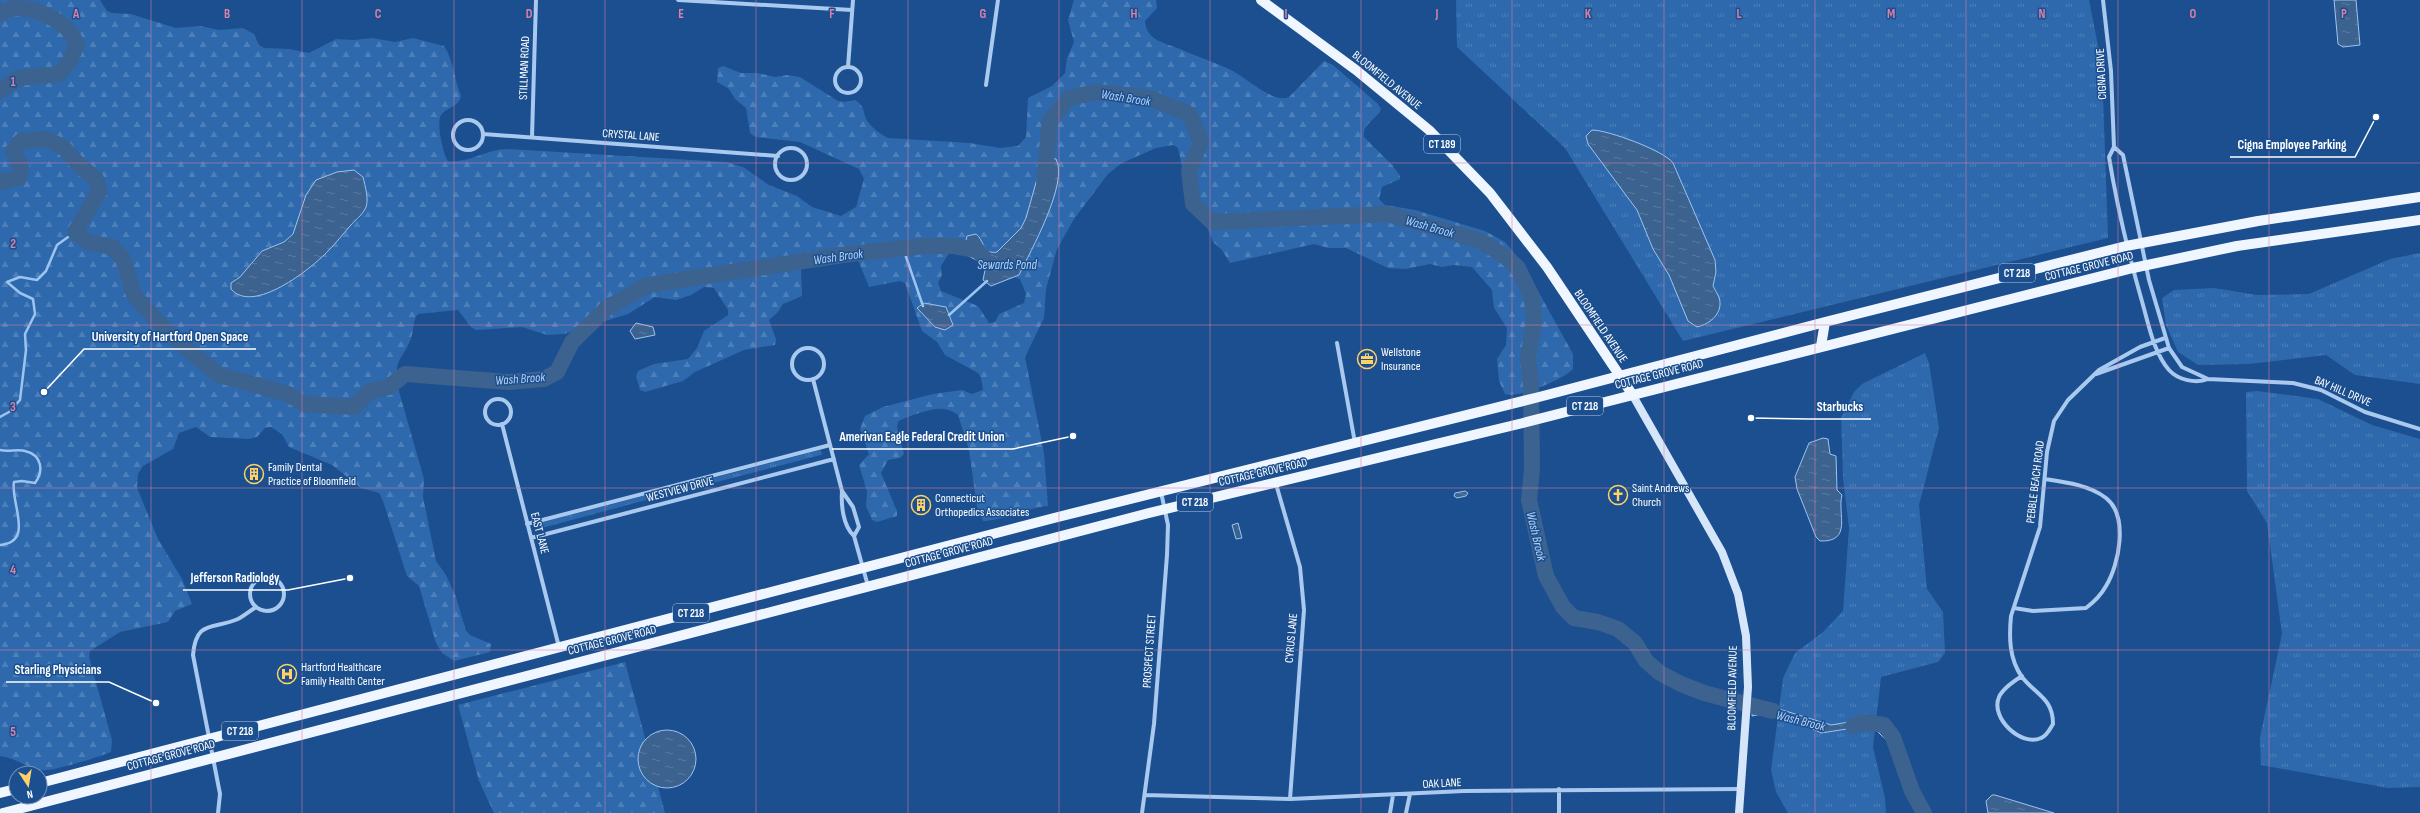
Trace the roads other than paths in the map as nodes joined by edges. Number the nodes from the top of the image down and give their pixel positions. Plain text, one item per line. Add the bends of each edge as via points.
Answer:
1 (536, 0) edge
2 (678, 0) edge
3 (853, 0) edge
4 (998, 0) edge
5 (1261, 0) edge
6 (2103, 0) edge
7 (852, 10) junction
8 (848, 67) junction
9 (986, 85) dead end
10 (483, 134) junction
11 (532, 137) junction
12 (2114, 147) junction
13 (778, 156) junction
14 (2420, 197) edge
15 (2420, 220) edge
16 (2141, 243) junction
17 (2126, 246) junction
18 (2129, 256) joint
19 (2146, 265) junction
20 (2133, 268) junction
21 (1825, 322) junction
22 (2165, 338) junction
23 (2155, 342) junction
24 (1337, 343) dead end
25 (1821, 346) junction
26 (2169, 348) junction
27 (2158, 351) junction
28 (2096, 374) junction
29 (1620, 376) junction
30 (813, 379) junction
31 (2208, 380) junction
32 (1632, 394) junction
33 (502, 424) junction
34 (2420, 429) edge
35 (1355, 443) junction
36 (830, 445) junction
37 (834, 459) junction
38 (2045, 479) junction
39 (1275, 481) junction
40 (842, 491) junction
41 (1161, 491) junction
42 (1165, 509) junction
43 (527, 524) junction
44 (854, 536) junction
45 (531, 538) junction
46 (863, 568) junction
47 (868, 586) junction
48 (256, 607) junction
49 (2014, 608) junction
50 (559, 647) junction
51 (2022, 676) junction
52 (441, 678) junction
53 (445, 696) junction
54 (208, 740) junction
55 (212, 758) junction
56 (48, 781) edge
57 (1741, 789) junction
58 (1559, 790) junction
59 (1410, 794) junction
60 (1145, 795) junction
61 (1393, 795) junction
62 (1290, 799) junction
63 (3, 813) edge
64 (218, 813) edge
65 (1142, 813) edge
66 (1390, 813) edge
67 (1406, 813) edge
68 (1559, 813) edge
69 (1739, 813) edge

1 - 11 street, STILLMAN ROAD
2 - 7 street
3 - 7 street
4 - 9 street
5 - 29 main road, BLOOMFIELD AVENUE / CT 189 via 1356,70 1428,130 1490,193 1547,267
6 - 12 street, CIGNA DRIVE via 2111,71
7 - 8 street
8 - 8 street via 840,69 835,76 836,84 845,92 856,89 860,83 858,72
10 - 10 street via 476,122 466,120 455,128 453,138 458,146 467,150 480,144
10 - 11 street, CRYSTAL LANE
11 - 13 street, CRYSTAL LANE
12 - 16 street via 2123,154
12 - 17 street, CIGNA DRIVE via 2109,157
13 - 13 street, CRYSTAL LANE via 791,149 800,151 807,164 804,174 790,180 780,176 776,166
14 - 16 main road, COTTAGE GROVE ROAD / CT 218 via 2258,221
15 - 19 main road, COTTAGE GROVE ROAD / CT 218 via 2244,245
16 - 17 main road, COTTAGE GROVE ROAD / CT 218
16 - 19 street, BAY HILL DRIVE
17 - 18 street, CIGNA DRIVE
17 - 21 main road, COTTAGE GROVE ROAD / CT 218
18 - 20 street, BAY HILL DRIVE
19 - 20 main road, COTTAGE GROVE ROAD / CT 218
19 - 22 street, BAY HILL DRIVE
20 - 23 street, BAY HILL DRIVE
20 - 25 main road, COTTAGE GROVE ROAD / CT 218
21 - 25 main road
21 - 29 main road, COTTAGE GROVE ROAD / CT 218
22 - 23 street, PEBBLE BEACH ROAD
22 - 26 street, BAY HILL DRIVE
23 - 27 street, BAY HILL DRIVE
23 - 28 street, PEBBLE BEACH ROAD via 2113,361
24 - 35 street
25 - 32 main road, COTTAGE GROVE ROAD / CT 218
26 - 27 street, PEBBLE BEACH ROAD
26 - 31 street, BAY HILL DRIVE via 2182,367
27 - 28 street, PEBBLE BEACH ROAD
27 - 31 street, BAY HILL DRIVE via 2170,371 2179,377 2200,383
28 - 38 street, PEBBLE BEACH ROAD via 2068,400 2054,421 2047,452
29 - 32 main road, BLOOMFIELD AVENUE / CT 189
29 - 35 main road, COTTAGE GROVE ROAD / CT 218
30 - 30 street via 822,371 824,362 820,353 806,348 794,357 793,367 802,378
30 - 36 street
31 - 34 street, BAY HILL DRIVE via 2293,383 2321,390 2365,412
32 - 39 main road, COTTAGE GROVE ROAD / CT 218
32 - 57 main road, BLOOMFIELD AVENUE / CT 189 via 1704,519 1733,578 1738,594 1746,636 1748,687
33 - 33 street via 509,420 510,408 501,399 492,400 486,407 486,416 494,424
33 - 43 street, EAST LANE
35 - 41 main road, COTTAGE GROVE ROAD / CT 218
36 - 37 street
36 - 43 street, WESTVIEW DRIVE
37 - 40 street
37 - 45 street, WESTVIEW DRIVE
38 - 49 street, PEBBLE BEACH ROAD via 2040,527
38 - 49 street via 2075,484 2106,498 2115,510 2119,524 2120,543 2116,562 2106,588 2086,608 2039,611
39 - 42 main road, COTTAGE GROVE ROAD / CT 218
39 - 62 street, CYRUS LANE via 1300,567 1304,610
40 - 44 street via 841,502 848,530
40 - 44 street via 853,507 859,527
41 - 42 street, PROSPECT STREET
41 - 46 main road, COTTAGE GROVE ROAD / CT 218
42 - 47 main road, COTTAGE GROVE ROAD / CT 218
42 - 60 street, PROSPECT STREET via 1168,525 1167,555 1154,724
43 - 45 street, EAST LANE
44 - 46 street
45 - 50 street, EAST LANE
46 - 47 street
46 - 50 main road, COTTAGE GROVE ROAD / CT 218
47 - 53 main road, COTTAGE GROVE ROAD / CT 218
48 - 48 street via 269,611 281,604 284,592 277,581 265,578 254,584 250,597
48 - 54 street via 237,619 204,628 194,640 193,655
49 - 51 street, PEBBLE BEACH ROAD via 2010,646
50 - 52 main road, COTTAGE GROVE ROAD / CT 218
51 - 51 street, PEBBLE BEACH ROAD via 1999,697 1999,717 2023,738 2043,738 2053,724 2051,707
52 - 53 main road
52 - 54 main road, COTTAGE GROVE ROAD / CT 218
53 - 55 main road, COTTAGE GROVE ROAD / CT 218
54 - 55 street
54 - 56 main road, COTTAGE GROVE ROAD / CT 218
55 - 63 main road, COTTAGE GROVE ROAD / CT 218
55 - 64 street via 220,794
57 - 58 street, OAK LANE
57 - 69 main road, BLOOMFIELD AVENUE / CT 189
58 - 59 street, OAK LANE
58 - 68 street
59 - 61 street, OAK LANE
59 - 67 street
60 - 62 street, OAK LANE
60 - 65 street, PROSPECT STREET
61 - 62 street, OAK LANE
61 - 66 street

